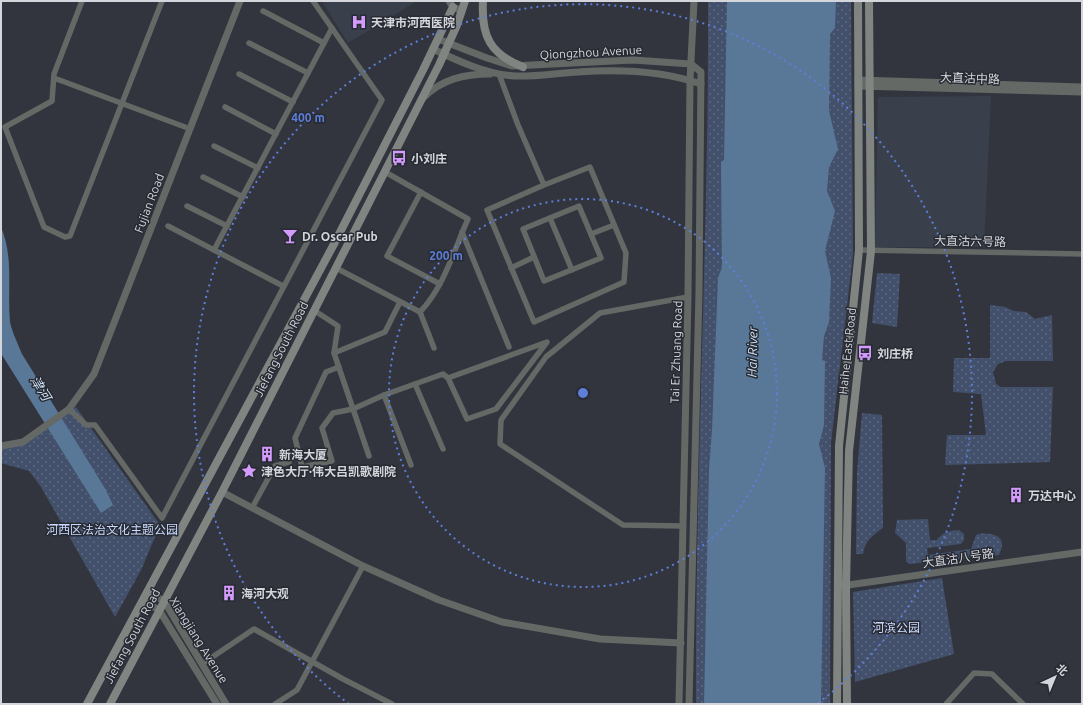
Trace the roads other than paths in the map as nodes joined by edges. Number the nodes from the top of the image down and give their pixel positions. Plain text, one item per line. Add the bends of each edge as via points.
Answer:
1 (82, 1) edge
2 (162, 1) edge
3 (313, 1) edge
4 (465, 1) edge
5 (483, 1) edge
6 (694, 1) edge
7 (858, 1) edge
8 (869, 1) edge
9 (239, 2) edge
10 (451, 4) edge
11 (263, 11) dead end
12 (462, 11) junction
13 (332, 28) junction
14 (438, 38) junction
15 (249, 43) dead end
16 (324, 43) junction
17 (449, 43) junction
18 (433, 50) junction
19 (444, 55) junction
20 (691, 64) junction
21 (523, 67) junction
22 (308, 73) junction
23 (239, 74) dead end
24 (499, 74) junction
25 (54, 78) junction
26 (690, 80) junction
27 (858, 83) junction
28 (868, 83) junction
29 (701, 84) junction
30 (1082, 87) edge
31 (1082, 92) edge
32 (293, 102) junction
33 (421, 102) junction
34 (122, 103) junction
35 (225, 107) dead end
36 (184, 127) dead end
37 (276, 134) junction
38 (214, 146) dead end
39 (258, 168) junction
40 (385, 172) junction
41 (203, 176) dead end
42 (544, 185) junction
43 (421, 192) junction
44 (243, 197) junction
45 (187, 206) dead end
46 (550, 218) junction
47 (614, 225) junction
48 (168, 226) dead end
49 (227, 226) junction
50 (462, 232) junction
51 (591, 234) junction
52 (214, 250) junction
53 (859, 250) junction
54 (871, 251) junction
55 (1082, 254) edge
56 (534, 257) junction
57 (336, 268) junction
58 (511, 268) junction
59 (572, 270) junction
60 (440, 284) junction
61 (283, 286) junction
62 (688, 297) junction
63 (400, 302) junction
64 (315, 311) junction
65 (420, 312) junction
66 (509, 347) dead end
67 (434, 348) dead end
68 (334, 353) junction
69 (339, 367) junction
70 (448, 378) junction
71 (415, 384) junction
72 (384, 395) junction
73 (354, 408) junction
74 (69, 409) junction
75 (1, 446) edge
76 (443, 449) dead end
77 (370, 456) dead end
78 (290, 462) dead end
79 (411, 465) dead end
80 (222, 492) junction
81 (252, 508) junction
82 (682, 526) junction
83 (1082, 552) edge
84 (363, 566) junction
85 (846, 586) junction
86 (837, 587) junction
87 (149, 592) junction
88 (143, 601) junction
89 (164, 601) junction
90 (159, 610) junction
91 (681, 643) junction
92 (312, 661) junction
93 (202, 664) junction
94 (87, 704) edge
95 (110, 704) edge
96 (217, 704) edge
97 (226, 704) edge
98 (275, 704) edge
99 (392, 704) edge
100 (679, 704) edge
101 (689, 704) edge
102 (837, 704) edge
103 (847, 704) edge
104 (946, 704) edge
105 (1023, 704) edge

1 - 25 street
2 - 34 street
3 - 13 street
4 - 12 main road, Jiefang South Road
5 - 21 main road via 485,32 491,45 506,59
6 - 20 street, Tai Er Zhuang Road
7 - 27 main road, Haihe East Road
8 - 28 main road, Haihe East Road
9 - 74 street, Fujian Road via 94,374
10 - 12 street
10 - 14 main road, Jiefang South Road
11 - 16 street
12 - 17 main road, Jiefang South Road
13 - 16 street
13 - 61 street via 382,100
14 - 17 street, Qiongzhou Avenue
14 - 18 main road, Jiefang South Road
15 - 22 street
16 - 22 street
17 - 19 main road, Jiefang South Road
17 - 21 street, Qiongzhou Avenue via 506,65
18 - 19 street, Qiongzhou Avenue
18 - 87 main road, Jiefang South Road via 334,244
19 - 24 street, Qiongzhou Avenue
19 - 33 main road, Jiefang South Road
20 - 21 street, Qiongzhou Avenue via 633,60
20 - 26 street, Tai Er Zhuang Road
20 - 29 street via 701,72
22 - 32 street
23 - 32 street
24 - 26 street, Qiongzhou Avenue via 523,76 606,71 668,75
24 - 33 street via 471,74 452,79 432,90
24 - 42 street
25 - 34 street
25 - 34 street via 52,101 5,128 44,227 65,237 70,236
26 - 29 street, Qiongzhou Avenue
26 - 62 street, Tai Er Zhuang Road
27 - 28 street, 大直沽中路
27 - 53 main road, Haihe East Road
28 - 30 street, 大直沽中路
28 - 31 street, 大直沽中路
28 - 54 main road, Haihe East Road
29 - 101 street, Tai Er Zhuang Road
32 - 37 street
33 - 40 main road, Jiefang South Road
34 - 36 street
35 - 37 street
37 - 39 street
38 - 39 street
39 - 44 street
40 - 43 street
40 - 57 main road, Jiefang South Road
41 - 44 street
42 - 47 street via 590,167
42 - 58 street via 487,210
43 - 50 street via 468,219
43 - 60 street via 387,256
44 - 49 street
45 - 49 street
46 - 51 street via 579,206
46 - 56 street via 523,229
46 - 59 street
47 - 51 street
47 - 58 street via 626,253 624,282 534,322
48 - 52 street
49 - 52 street
50 - 60 street
50 - 66 street
51 - 59 street via 601,258
52 - 61 street
53 - 54 street, 大直沽六号路
53 - 86 main road, Haihe East Road via 839,446
54 - 55 street, 大直沽六号路
54 - 85 main road, Haihe East Road via 849,451
56 - 58 street
56 - 59 street via 544,281
57 - 63 street
57 - 64 main road, Jiefang South Road
60 - 65 street
61 - 74 street via 162,518 95,425 86,425
62 - 82 street, Tai Er Zhuang Road
62 - 82 street via 600,314 546,357 500,420 500,444 623,525
63 - 65 street
63 - 68 street via 385,332
64 - 68 street via 338,326
64 - 80 main road, Jiefang South Road
65 - 67 street
68 - 69 street
69 - 73 street
69 - 73 street via 326,372 295,438 302,467 332,461 322,428 333,413
70 - 70 street via 470,370 547,342 496,409 467,419
70 - 71 street via 443,374
71 - 72 street
71 - 76 street
72 - 73 street
72 - 79 street
73 - 77 street
74 - 75 street, Fujian Road via 23,442
78 - 81 street via 275,466
80 - 81 street
80 - 89 main road, Jiefang South Road
81 - 84 street
82 - 91 street, Tai Er Zhuang Road
83 - 85 street, 大直沽八号路
84 - 91 street via 440,600 502,622 600,639
84 - 92 street
85 - 86 street, 大直沽八号路
85 - 103 main road, Haihe East Road
86 - 102 main road, Haihe East Road
87 - 88 main road, Jiefang South Road
87 - 89 street, Xiangjiang Avenue
88 - 90 street, Xiangjiang Avenue
88 - 94 main road, Jiefang South Road
89 - 90 main road, Jiefang South Road
89 - 93 street, Xiangjiang Avenue
90 - 95 main road, Jiefang South Road
90 - 96 street, Xiangjiang Avenue
91 - 100 street, Tai Er Zhuang Road
92 - 93 street via 254,630
92 - 98 street via 297,690
92 - 99 street via 343,680
93 - 97 street, Xiangjiang Avenue
104 - 105 street via 974,672 992,674

